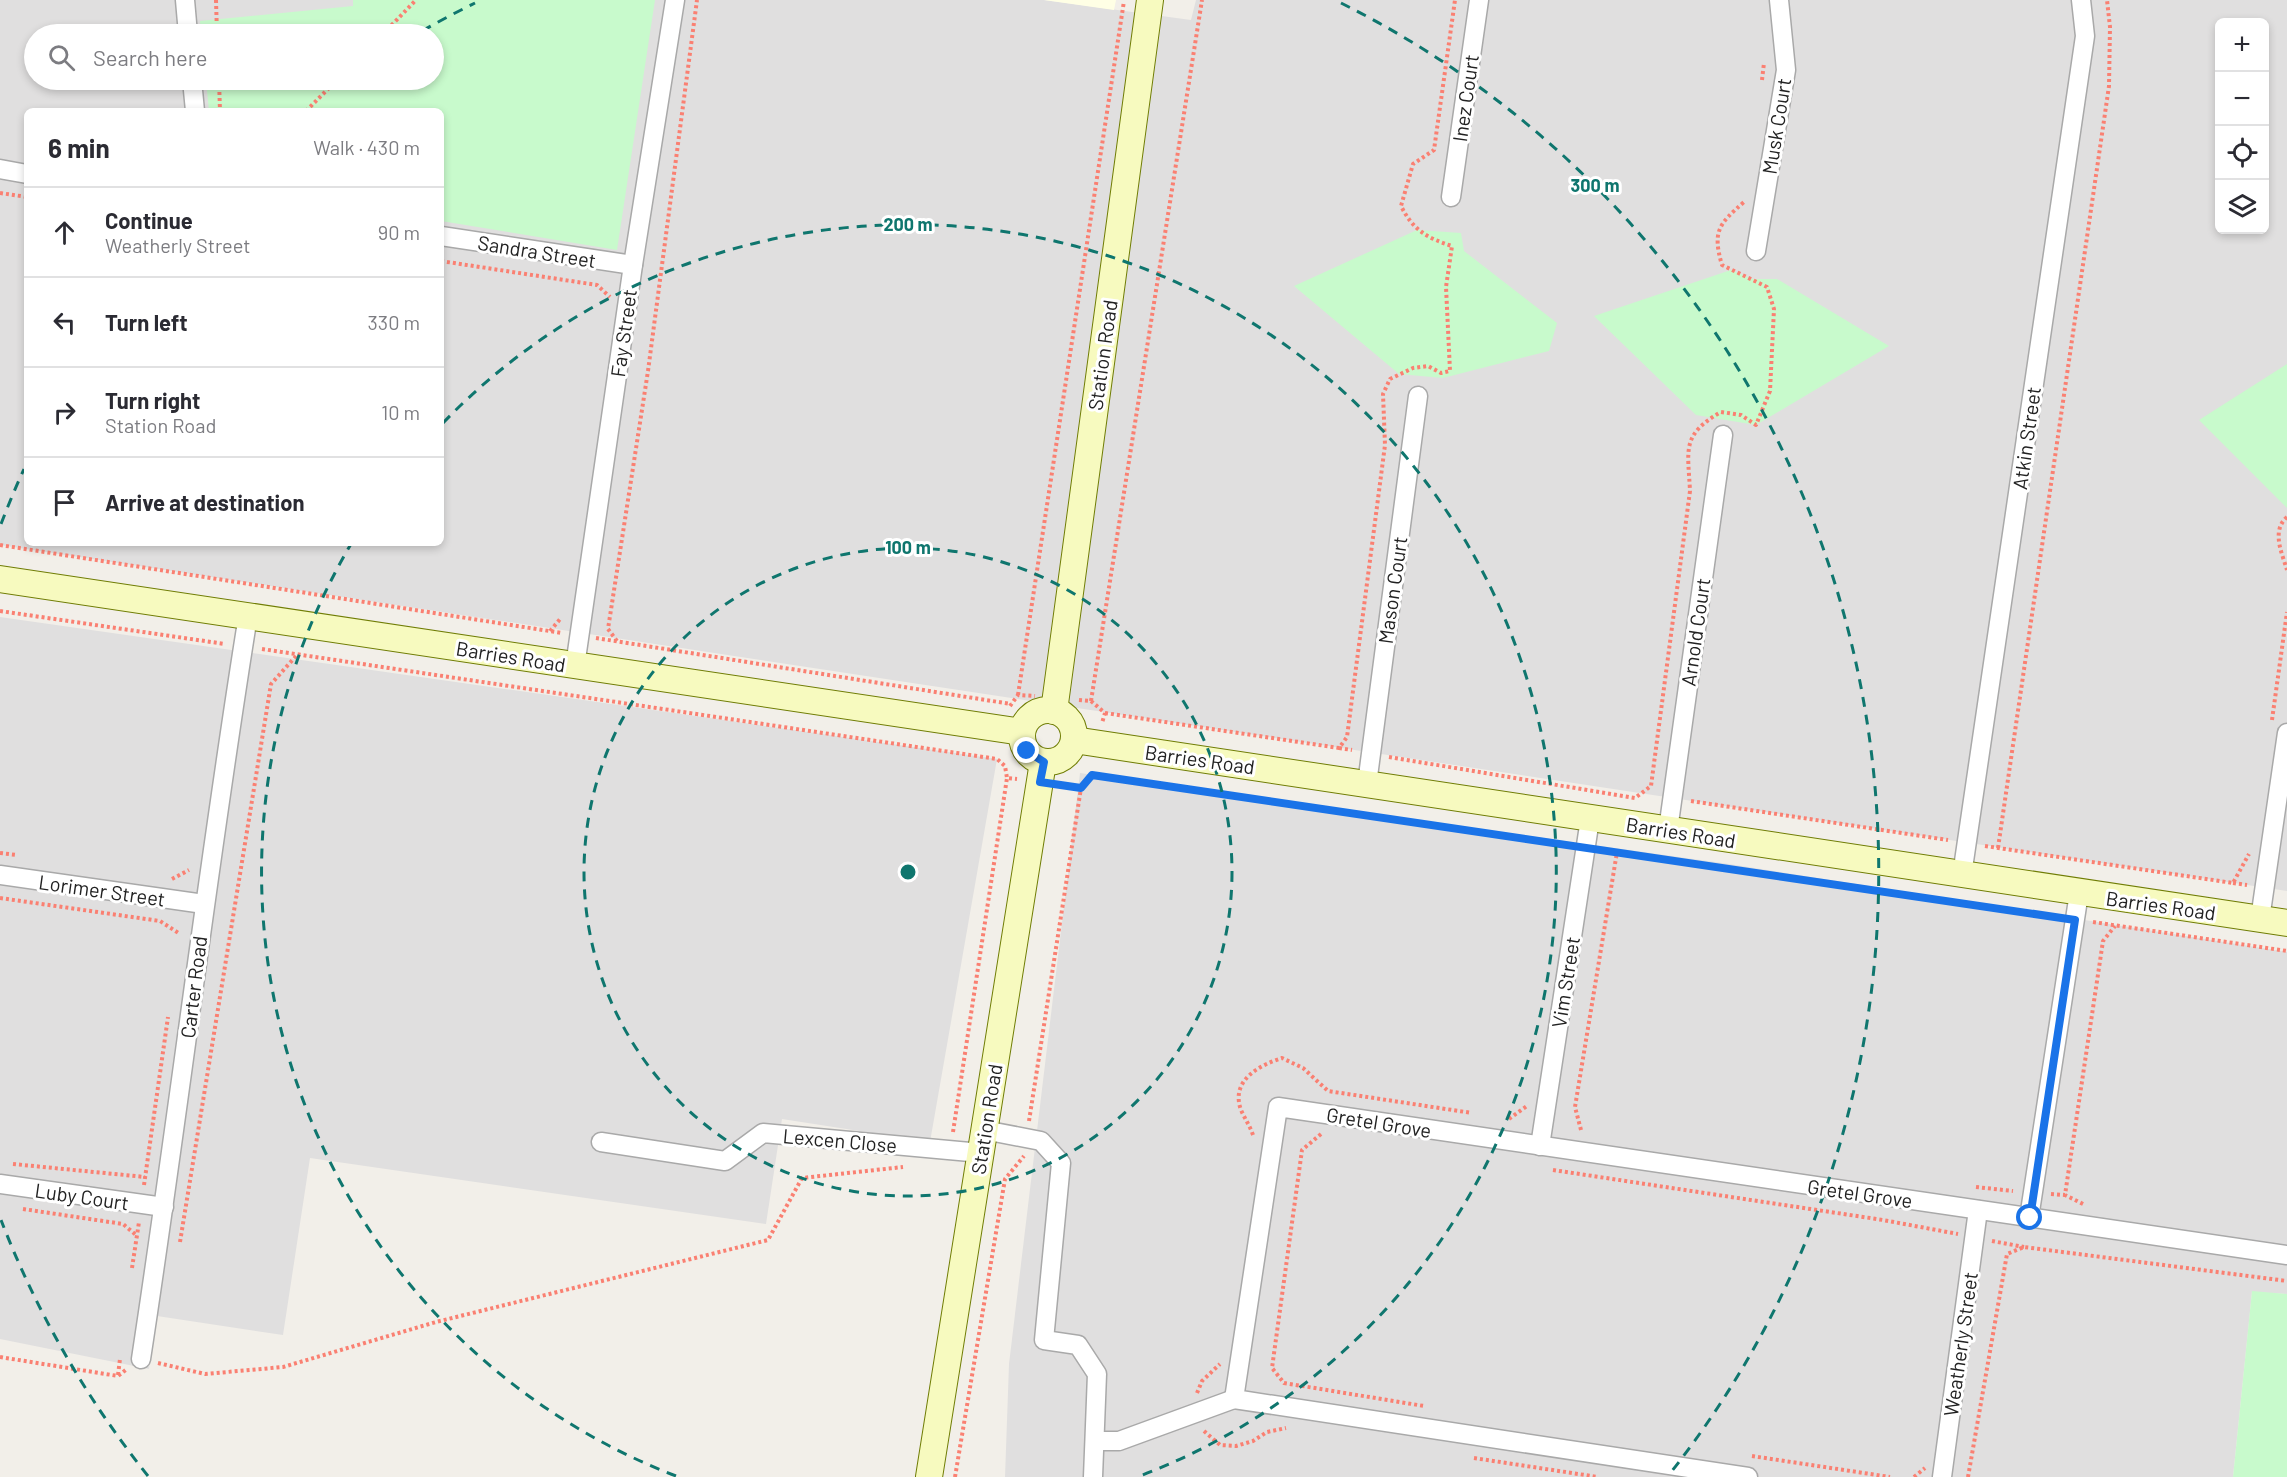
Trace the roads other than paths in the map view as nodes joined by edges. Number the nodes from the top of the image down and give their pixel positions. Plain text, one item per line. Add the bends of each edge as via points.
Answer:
1 (185, 0) edge
2 (675, 0) edge
3 (1150, 0) edge
4 (1479, 0) edge
5 (1779, 0) edge
6 (2081, 0) edge
7 (187, 24) edge
8 (193, 90) edge
9 (195, 108) edge
10 (0, 170) edge
11 (24, 174) edge
12 (1451, 196) dead end
13 (444, 236) edge
14 (1755, 251) dead end
15 (633, 266) junction
16 (1418, 396) dead end
17 (1723, 435) dead end
18 (0, 579) edge
19 (248, 616) junction
20 (575, 666) junction
21 (1054, 711) junction
22 (1022, 732) junction
23 (2287, 733) edge
24 (1074, 740) junction
25 (1042, 772) junction
26 (1366, 784) junction
27 (1590, 819) junction
28 (1668, 830) junction
29 (0, 875) edge
30 (1962, 875) junction
31 (2079, 893) junction
32 (204, 904) junction
33 (2260, 919) junction
34 (2287, 923) edge
35 (601, 1142) dead end
36 (983, 1142) junction
37 (1540, 1146) junction
38 (0, 1184) edge
39 (164, 1208) junction
40 (1978, 1210) junction
41 (2030, 1218) junction
42 (2287, 1256) edge
43 (141, 1359) road end
44 (1234, 1399) junction
45 (1096, 1440) junction
46 (929, 1477) edge
47 (1093, 1477) edge
48 (1748, 1477) edge
49 (1942, 1477) edge

1 - 7 street
2 - 15 street, Fay Street
3 - 21 street, Station Road
4 - 12 street, Inez Court
5 - 14 street, Musk Court via 1786,70
6 - 30 street, Atkin Street via 2085,36
8 - 9 street
10 - 11 street
13 - 15 street, Sandra Street
15 - 20 street, Fay Street
16 - 26 street, Mason Court
17 - 28 street, Arnold Court
18 - 19 street, Barries Road
19 - 20 street, Barries Road
19 - 32 street, Carter Road
20 - 22 street, Barries Road
21 - 22 street via 1038,712
21 - 24 street via 1069,720
22 - 25 street via 1027,751
23 - 33 street
24 - 25 street via 1064,757
24 - 26 street, Barries Road
25 - 36 street, Station Road
26 - 27 street, Barries Road
27 - 28 street, Barries Road
27 - 37 street, Vim Street via 1578,846
28 - 30 street, Barries Road
29 - 32 street, Lorimer Street
30 - 31 street, Barries Road
31 - 33 street, Barries Road
31 - 41 street
32 - 39 street, Carter Road
33 - 34 street, Barries Road
35 - 36 street, Lexcen Close via 725,1161 763,1133
36 - 45 street, Lexcen Close via 1041,1141 1061,1163 1044,1340 1078,1345 1097,1374
36 - 46 street, Station Road
37 - 40 street, Gretel Grove
37 - 44 street, Gretel Grove via 1278,1107
38 - 39 street, Luby Court
39 - 43 street, Carter Road
40 - 41 street, Gretel Grove
40 - 49 street, Weatherly Street
41 - 42 street, Gretel Grove
44 - 45 street via 1119,1440
44 - 48 street
45 - 47 street

